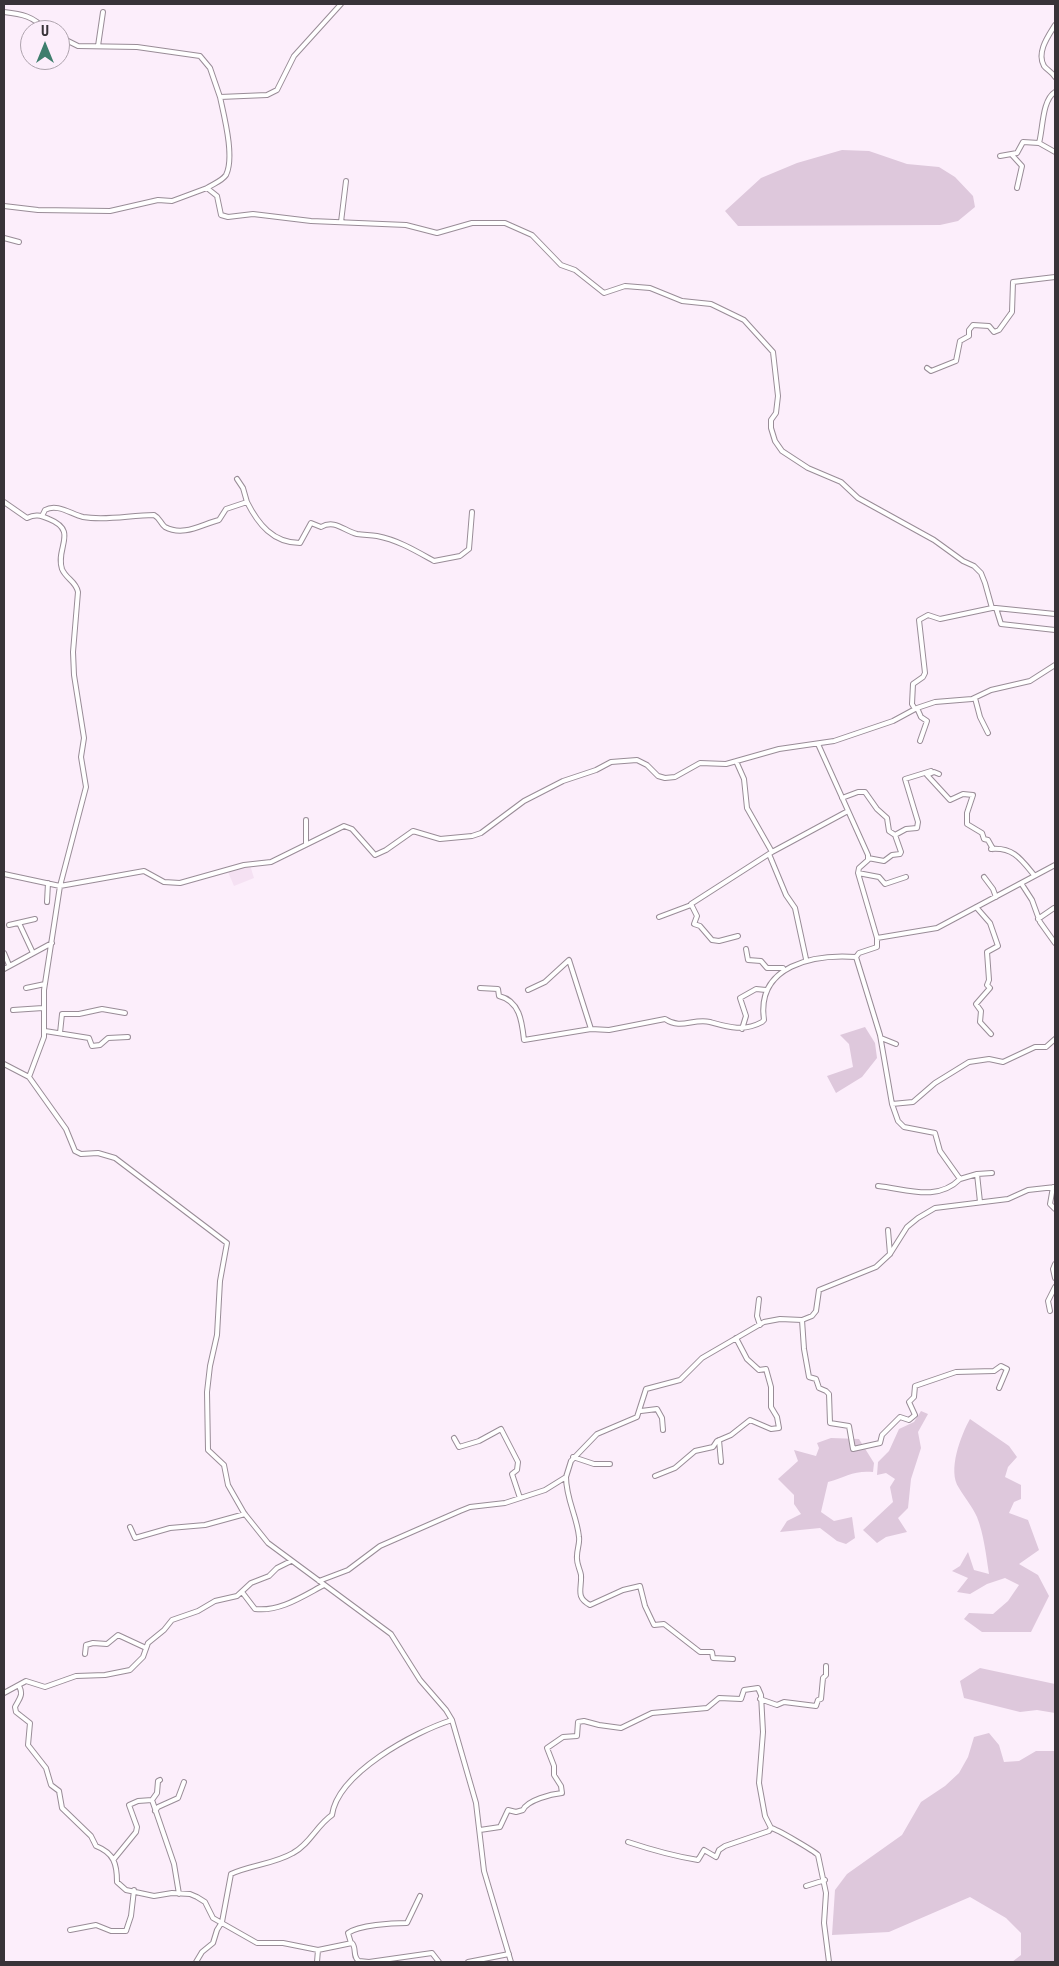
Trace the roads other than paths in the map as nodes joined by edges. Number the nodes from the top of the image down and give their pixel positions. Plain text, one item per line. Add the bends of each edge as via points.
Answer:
1 (341, 4) edge
2 (4, 12) edge
3 (103, 12) dead end
4 (36, 20) edge
5 (1055, 25) edge
6 (70, 44) edge
7 (98, 46) junction
8 (1055, 77) edge
9 (1055, 92) edge
10 (220, 97) junction
11 (1039, 143) junction
12 (1055, 152) edge
13 (1012, 155) junction
14 (1000, 156) dead end
15 (346, 182) dead end
16 (207, 188) junction
17 (1017, 188) dead end
18 (4, 206) edge
19 (341, 222) junction
20 (4, 238) edge
21 (19, 242) dead end
22 (1055, 277) edge
23 (927, 368) dead end
24 (237, 479) dead end
25 (4, 502) edge
26 (247, 502) junction
27 (472, 512) dead end
28 (42, 516) junction
29 (994, 608) junction
30 (1055, 614) edge
31 (1055, 630) edge
32 (1055, 665) edge
33 (975, 698) junction
34 (916, 709) junction
35 (988, 733) dead end
36 (920, 741) dead end
37 (818, 744) junction
38 (736, 761) junction
39 (842, 798) junction
40 (848, 811) junction
41 (306, 820) dead end
42 (895, 835) junction
43 (306, 843) junction
44 (770, 853) junction
45 (868, 858) junction
46 (1055, 865) edge
47 (858, 873) junction
48 (4, 874) edge
49 (1034, 875) junction
50 (906, 877) dead end
51 (984, 877) dead end
52 (48, 883) junction
53 (1020, 883) junction
54 (60, 886) junction
55 (996, 897) junction
56 (47, 902) dead end
57 (691, 905) junction
58 (976, 907) junction
59 (1054, 908) dead end
60 (659, 917) dead end
61 (35, 919) dead end
62 (1038, 919) junction
63 (19, 923) junction
64 (9, 925) dead end
65 (738, 936) dead end
66 (877, 938) junction
67 (52, 943) junction
68 (1055, 944) edge
69 (746, 949) dead end
70 (4, 953) edge
71 (33, 953) junction
72 (856, 957) junction
73 (806, 959) junction
74 (9, 964) junction
75 (4, 969) edge
76 (784, 970) junction
77 (45, 984) junction
78 (26, 988) dead end
79 (480, 988) dead end
80 (528, 990) dead end
81 (766, 990) junction
82 (43, 1008) junction
83 (13, 1010) dead end
84 (125, 1013) dead end
85 (591, 1029) junction
86 (742, 1029) junction
87 (45, 1031) junction
88 (60, 1033) junction
89 (991, 1034) dead end
90 (128, 1037) dead end
91 (881, 1038) junction
92 (1055, 1039) edge
93 (896, 1044) dead end
94 (4, 1064) edge
95 (29, 1077) junction
96 (892, 1104) junction
97 (992, 1173) dead end
98 (977, 1174) junction
99 (960, 1180) junction
100 (878, 1186) dead end
101 (1054, 1187) edge
102 (980, 1202) junction
103 (1055, 1210) edge
104 (888, 1230) dead end
105 (890, 1254) junction
106 (1055, 1264) edge
107 (1055, 1278) edge
108 (1055, 1287) edge
109 (759, 1299) dead end
110 (1050, 1311) dead end
111 (802, 1320) junction
112 (760, 1325) junction
113 (736, 1338) junction
114 (999, 1388) dead end
115 (641, 1411) junction
116 (663, 1430) dead end
117 (454, 1438) dead end
118 (719, 1440) junction
119 (574, 1457) junction
120 (721, 1462) dead end
121 (610, 1464) dead end
122 (655, 1476) dead end
123 (566, 1477) junction
124 (520, 1498) junction
125 (246, 1514) junction
126 (130, 1527) dead end
127 (291, 1561) junction
128 (318, 1581) junction
129 (324, 1585) junction
130 (242, 1592) junction
131 (146, 1648) junction
132 (85, 1654) dead end
133 (733, 1659) dead end
134 (826, 1666) dead end
135 (19, 1686) junction
136 (4, 1692) edge
137 (760, 1699) junction
138 (452, 1720) junction
139 (160, 1780) dead end
140 (184, 1782) dead end
141 (152, 1800) junction
142 (155, 1811) junction
143 (771, 1828) junction
144 (480, 1830) junction
145 (628, 1842) dead end
146 (114, 1859) junction
147 (824, 1880) junction
148 (806, 1886) dead end
149 (134, 1890) junction
150 (179, 1894) junction
151 (420, 1896) dead end
152 (222, 1922) junction
153 (70, 1930) dead end
154 (351, 1944) junction
155 (318, 1950) junction
156 (509, 1954) junction
157 (196, 1962) edge
158 (317, 1962) edge
159 (439, 1962) edge
160 (468, 1962) edge
161 (511, 1962) edge
162 (828, 1962) edge

1 - 10 street via 294,56 277,90 267,95
2 - 4 street
3 - 7 street
5 - 8 street via 1044,44 1043,57 1044,65
6 - 7 street
7 - 10 street via 138,46 200,56 210,68
9 - 11 street via 1050,96
10 - 16 street via 229,153 227,169 225,176
11 - 12 street
11 - 13 street via 1023,142
13 - 14 street
13 - 17 street via 1022,166
15 - 19 street
16 - 18 street via 172,201 158,200 110,211
16 - 19 street via 217,196 223,216 253,214
19 - 29 street via 406,225 438,233 472,222 505,223 532,236 561,265 575,270 604,292 625,286 642,286 682,301 711,304 744,320 773,352 778,396 770,428 778,446 803,465 840,482 858,498 974,566 981,573
20 - 21 street
22 - 23 street via 1013,282 1012,312 999,330 994,332 989,326 973,325 970,336 960,341 956,361 931,371
24 - 26 street
25 - 28 street via 27,518
26 - 27 street via 258,523 286,542 301,542 311,523 321,527 326,524 409,547 434,561 460,556 470,549
26 - 28 street via 226,509 219,520 206,522 190,531 165,527 154,515 103,519 53,508 45,510
28 - 54 street via 58,522 64,530 62,568 76,584 78,592 73,652 84,738 81,757 86,787
29 - 30 street
29 - 31 street via 1002,624
29 - 34 street via 940,619 928,615 918,620 925,673 913,684 912,704
32 - 33 street via 1030,681 991,690
33 - 34 street via 934,702
33 - 35 street
34 - 36 street via 928,721
34 - 37 street via 885,724
37 - 38 street via 779,749
37 - 39 street
38 - 43 street via 700,763 675,777 665,778 637,760 611,762 563,781 524,801 481,833 460,839 413,831 375,855 352,829 344,826
38 - 44 street via 744,779 747,808
39 - 40 street
39 - 42 street via 865,792 887,818 888,831
40 - 44 street
40 - 45 street
41 - 43 street
42 - 45 street via 900,854 884,861
42 - 49 street via 906,829 918,828 905,779 933,770 937,773 927,775 950,800 963,794 973,795 967,824 982,833 991,849 1016,853
43 - 54 street via 271,862 244,865 180,883 164,882 144,871
44 - 57 street
44 - 73 street via 786,895 795,908
45 - 47 street via 858,868
46 - 49 street
47 - 50 street via 879,877 885,884
47 - 66 street
48 - 52 street
49 - 53 street
51 - 55 street
52 - 54 street
52 - 56 street
53 - 55 street
53 - 62 street via 1032,900
54 - 67 street
55 - 58 street
57 - 60 street
57 - 65 street via 697,916 694,924 712,940
58 - 66 street via 937,928
58 - 89 street via 990,923 998,946 987,952 987,985 990,988 976,1004 981,1012 980,1022
59 - 62 street
61 - 63 street
62 - 68 street
63 - 64 street
63 - 71 street
66 - 72 street via 877,947
67 - 71 street
67 - 77 street
69 - 76 street via 748,960 761,961 767,968
70 - 74 street
71 - 74 street
72 - 73 street
72 - 91 street
73 - 76 street
74 - 75 street
76 - 81 street
77 - 78 street
77 - 82 street
79 - 85 street via 498,989 499,996 515,1004 524,1040
80 - 85 street via 545,981 569,960
81 - 86 street via 762,1007 764,1020
81 - 86 street via 756,989 740,998 746,1016
82 - 83 street
82 - 87 street
84 - 88 street via 102,1009 62,1014
85 - 86 street via 609,1030 665,1019 673,1024 709,1022
87 - 88 street
87 - 95 street
88 - 90 street via 89,1038 92,1046 100,1045 107,1038
91 - 93 street
91 - 96 street
92 - 96 street via 1046,1046 1035,1047 1002,1062 988,1059 969,1062 934,1083 913,1102
94 - 95 street
95 - 125 street via 66,1129 75,1151 115,1158 225,1241 217,1335 208,1384 207,1444 210,1455 224,1465 226,1481
96 - 99 street via 898,1122 904,1127 935,1133 940,1151
97 - 98 street
98 - 99 street
98 - 102 street
99 - 100 street via 949,1189 927,1192
101 - 102 street via 1028,1190 1008,1199
101 - 103 street via 1050,1204
102 - 105 street via 927,1212 907,1227
104 - 105 street
105 - 111 street via 876,1267 819,1290 816,1312
106 - 107 street
108 - 110 street via 1048,1301
109 - 112 street via 757,1316
111 - 112 street via 771,1320
111 - 114 street via 809,1377 816,1380 820,1389 827,1391 830,1423 848,1425 853,1449 880,1443 882,1435 900,1417 909,1420 915,1415 910,1402 915,1386 955,1372 994,1370 1001,1366 1007,1368
112 - 113 street
113 - 115 street via 702,1358 680,1380 646,1389 640,1403
113 - 118 street via 747,1359 759,1370 766,1369 771,1387 771,1407 780,1428 772,1429 750,1420
115 - 116 street via 657,1409
115 - 119 street via 638,1417 597,1434
117 - 124 street via 459,1447 501,1429 518,1462 517,1470 512,1474
118 - 120 street
118 - 122 street via 713,1447 695,1451 675,1468
119 - 121 street via 594,1464
119 - 123 street
123 - 124 street via 545,1490
123 - 133 street via 579,1537 576,1557 581,1575 579,1596 590,1605 640,1586 654,1625 664,1624 698,1651 712,1652 713,1658
124 - 128 street via 460,1511 380,1546 348,1570
125 - 126 street via 135,1538
125 - 127 street via 268,1543
127 - 128 street
127 - 130 street via 269,1576 250,1583
128 - 129 street
129 - 130 street via 290,1603 270,1609 256,1609
129 - 138 street via 391,1634 420,1680
130 - 131 street via 176,1618
131 - 132 street via 118,1635 107,1644 86,1646
131 - 135 street via 143,1657 126,1671 76,1676 45,1687 26,1681
134 - 137 street via 821,1699 816,1706 784,1702 777,1705
135 - 136 street
135 - 146 street via 22,1691 16,1712 30,1724 28,1745 46,1768 51,1785 59,1791 62,1808 91,1836 96,1846 106,1850
137 - 143 street via 759,1783 765,1816
137 - 144 street via 758,1688 747,1689 741,1699 721,1698 707,1708 652,1714 621,1728 599,1726 584,1720 578,1722 576,1737 563,1738 547,1748 562,1792 543,1796 523,1810 508,1810 500,1827
138 - 144 street via 476,1803
138 - 152 street via 402,1742 350,1782 337,1796 332,1815 323,1820 303,1846 282,1858 231,1874
139 - 141 street
140 - 142 street via 178,1798
141 - 142 street
141 - 146 street via 129,1805 136,1832
142 - 150 street via 174,1864
143 - 145 street via 726,1846 716,1857 704,1850 698,1860 670,1856
143 - 147 street via 782,1831 790,1839 817,1853
144 - 156 street via 484,1871
146 - 149 street via 118,1885
147 - 148 street
147 - 162 street
149 - 150 street via 154,1896
149 - 153 street via 126,1932 96,1925
150 - 152 street via 190,1894 206,1902 213,1918
151 - 154 street via 407,1923 355,1929 348,1933
152 - 155 street via 257,1943 283,1943
152 - 157 street via 213,1943
154 - 155 street
154 - 159 street via 359,1961 432,1953
155 - 158 street
156 - 160 street
156 - 161 street

